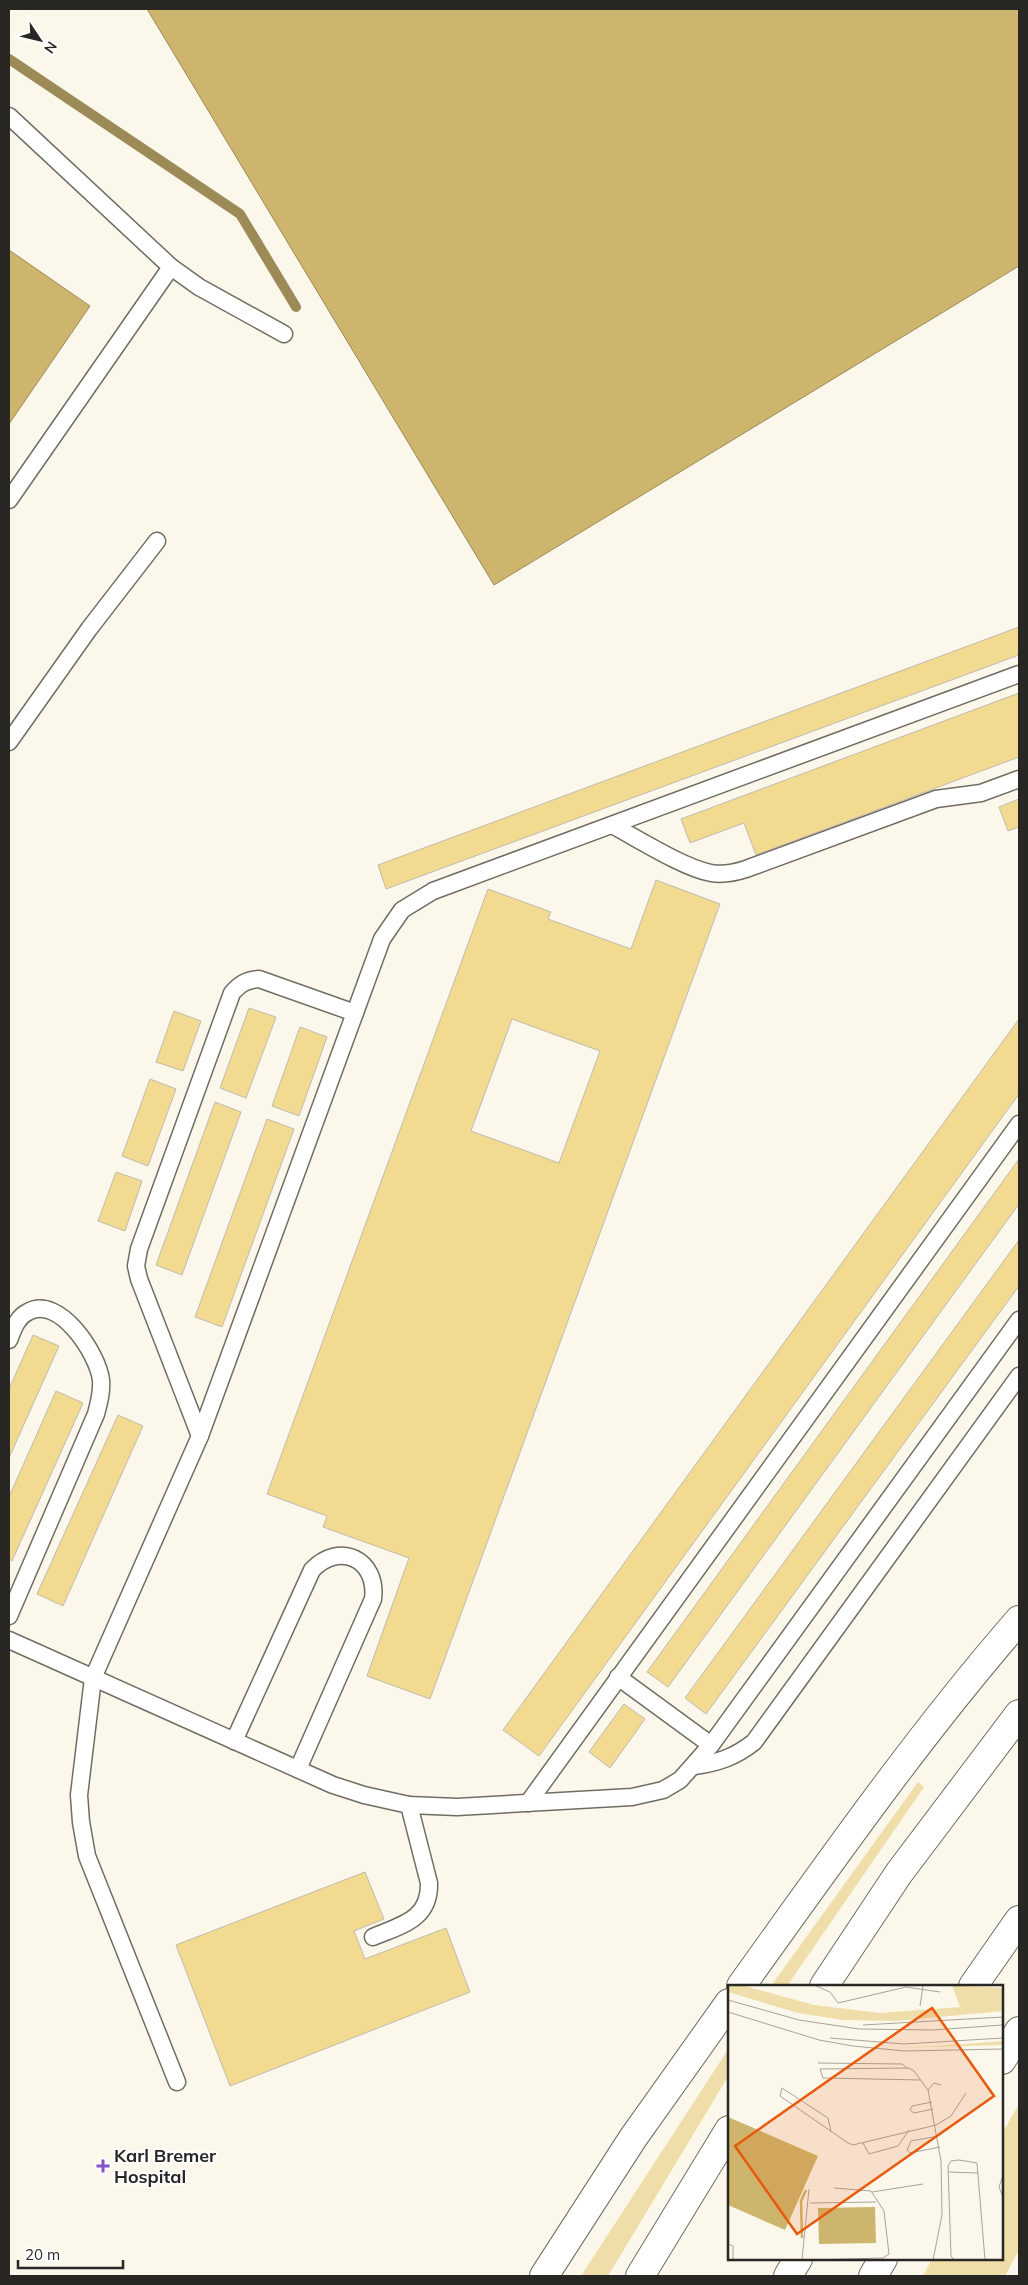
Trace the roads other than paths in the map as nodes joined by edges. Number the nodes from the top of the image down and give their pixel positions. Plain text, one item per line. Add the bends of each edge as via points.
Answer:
1 (9, 116) edge
2 (171, 267) junction
3 (284, 334) dead end
4 (9, 500) edge
5 (157, 541) dead end
6 (1019, 674) edge
7 (9, 742) edge
8 (1019, 779) edge
9 (612, 825) junction
10 (354, 1013) junction
11 (1019, 1124) edge
12 (1019, 1320) edge
13 (9, 1340) edge
14 (1019, 1376) edge
15 (200, 1436) junction
16 (9, 1616) edge
17 (1019, 1620) edge
18 (9, 1640) edge
19 (618, 1677) junction
20 (93, 1678) junction
21 (1019, 1714) edge
22 (234, 1741) junction
23 (711, 1745) junction
24 (694, 1766) junction
25 (298, 1769) junction
26 (528, 1803) junction
27 (409, 1805) junction
28 (1019, 1920) edge
29 (374, 1937) dead end
30 (742, 1985) edge
31 (825, 1985) edge
32 (974, 1985) edge
33 (728, 2004) edge
34 (1019, 2031) edge
35 (1003, 2058) edge
36 (177, 2082) dead end
37 (728, 2132) edge
38 (797, 2260) edge
39 (882, 2260) edge
40 (544, 2276) edge
41 (640, 2276) edge
42 (788, 2276) edge
43 (873, 2276) edge

1 - 2 lane
2 - 3 lane via 207,292
2 - 4 lane
5 - 7 lane via 89,629
6 - 9 lane
8 - 9 lane via 982,793 936,799 746,870 727,874 696,868
9 - 10 lane via 433,891 410,905 391,924 382,939
10 - 15 lane
10 - 15 lane via 259,979 239,985 232,993 139,1249 136,1266
11 - 19 lane
12 - 23 lane
13 - 16 lane via 20,1317 28,1311 36,1309 53,1313 66,1321 84,1340 97,1364 101,1397
14 - 24 lane via 754,1742 731,1758
15 - 20 lane
17 - 30 highway via 981,1664 844,1842
18 - 20 lane
19 - 23 lane
19 - 26 lane
20 - 22 lane
20 - 36 lane via 79,1795 83,1840
21 - 31 highway via 899,1873
22 - 25 lane
22 - 25 lane via 312,1570 331,1557 355,1558 371,1575 373,1599
23 - 24 lane
24 - 26 lane via 680,1780 648,1795
25 - 27 lane via 348,1790
26 - 27 lane via 457,1807
27 - 29 lane via 429,1895 426,1906 418,1915
28 - 32 highway
33 - 40 highway via 633,2138
34 - 35 highway
37 - 41 highway
38 - 42 highway
39 - 43 highway

